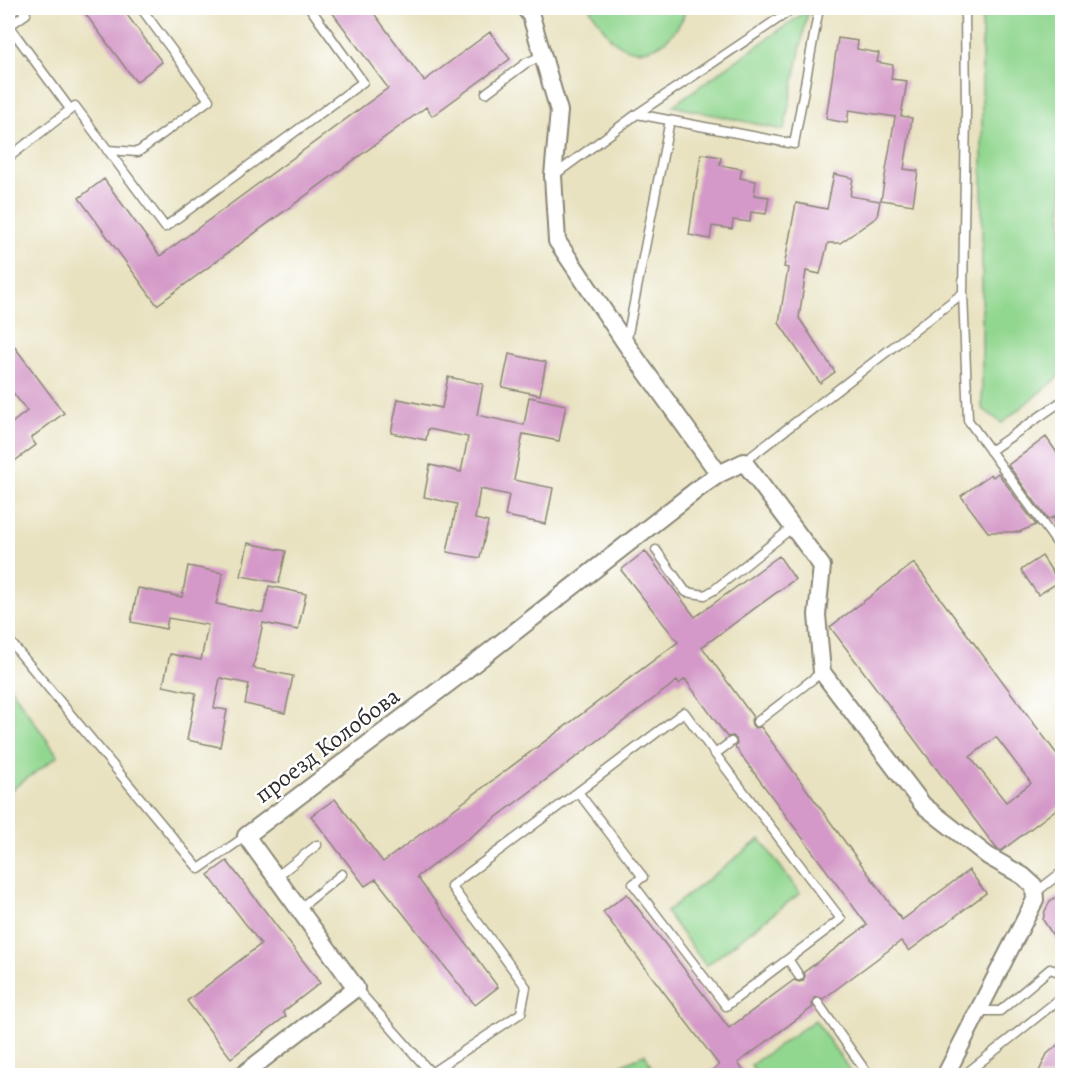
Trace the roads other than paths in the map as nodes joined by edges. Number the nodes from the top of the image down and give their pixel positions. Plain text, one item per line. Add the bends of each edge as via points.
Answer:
1 (21, 8) edge
2 (141, 8) edge
3 (310, 8) edge
4 (525, 8) edge
5 (794, 8) edge
6 (819, 8) edge
7 (965, 8) edge
8 (8, 27) edge
9 (542, 56) junction
10 (486, 93) dead end
11 (70, 109) junction
12 (637, 114) junction
13 (670, 120) junction
14 (107, 150) junction
15 (8, 158) edge
16 (553, 176) junction
17 (963, 293) junction
18 (626, 344) junction
19 (1062, 402) edge
20 (990, 451) junction
21 (744, 462) junction
22 (719, 474) junction
23 (793, 527) junction
24 (656, 550) dead end
25 (1062, 550) edge
26 (8, 639) edge
27 (822, 672) junction
28 (757, 722) dead end
29 (731, 742) dead end
30 (715, 754) junction
31 (578, 792) junction
32 (246, 836) junction
33 (317, 845) dead end
34 (1062, 872) edge
35 (342, 874) dead end
36 (276, 877) junction
37 (1034, 894) junction
38 (299, 909) junction
39 (788, 959) junction
40 (1062, 972) edge
41 (799, 976) dead end
42 (356, 988) junction
43 (1062, 997) edge
44 (818, 1003) dead end
45 (978, 1011) junction
46 (429, 1074) edge
47 (242, 1076) edge
48 (869, 1076) edge
49 (945, 1076) edge
50 (963, 1076) edge

1 - 8 lane via 26,14
2 - 14 lane via 209,100 138,152
3 - 14 lane via 363,82 165,227
4 - 9 street
5 - 12 lane
6 - 13 lane via 794,144
7 - 17 lane
8 - 11 lane
9 - 10 lane
9 - 16 street via 559,111
11 - 14 lane via 75,106
11 - 15 lane
12 - 13 lane
12 - 16 lane
13 - 18 lane
16 - 18 street via 558,241
17 - 20 lane via 968,420
17 - 21 lane
18 - 22 street
19 - 20 lane
20 - 25 lane
21 - 22 street, проезд Колобова
21 - 23 street
22 - 32 street, проезд Колобова
23 - 24 lane via 705,595 686,592
23 - 27 street via 822,566 817,615
26 - 32 lane via 199,869
27 - 28 lane
27 - 37 street via 923,805 988,856 1023,876 1034,886
29 - 30 lane
30 - 31 lane via 684,712
30 - 39 lane via 841,919
31 - 39 lane via 643,877 633,884 726,1006
31 - 46 lane via 452,886 526,987 521,1012
32 - 36 street, проезд Колобова
33 - 36 lane
34 - 37 lane
35 - 38 lane
36 - 38 street, проезд Колобова
37 - 45 street via 1035,900
38 - 42 street, проезд Колобова
39 - 41 lane
40 - 45 lane via 1050,969 1000,1011
42 - 46 lane
42 - 47 street
43 - 50 lane
44 - 48 lane
45 - 49 street

